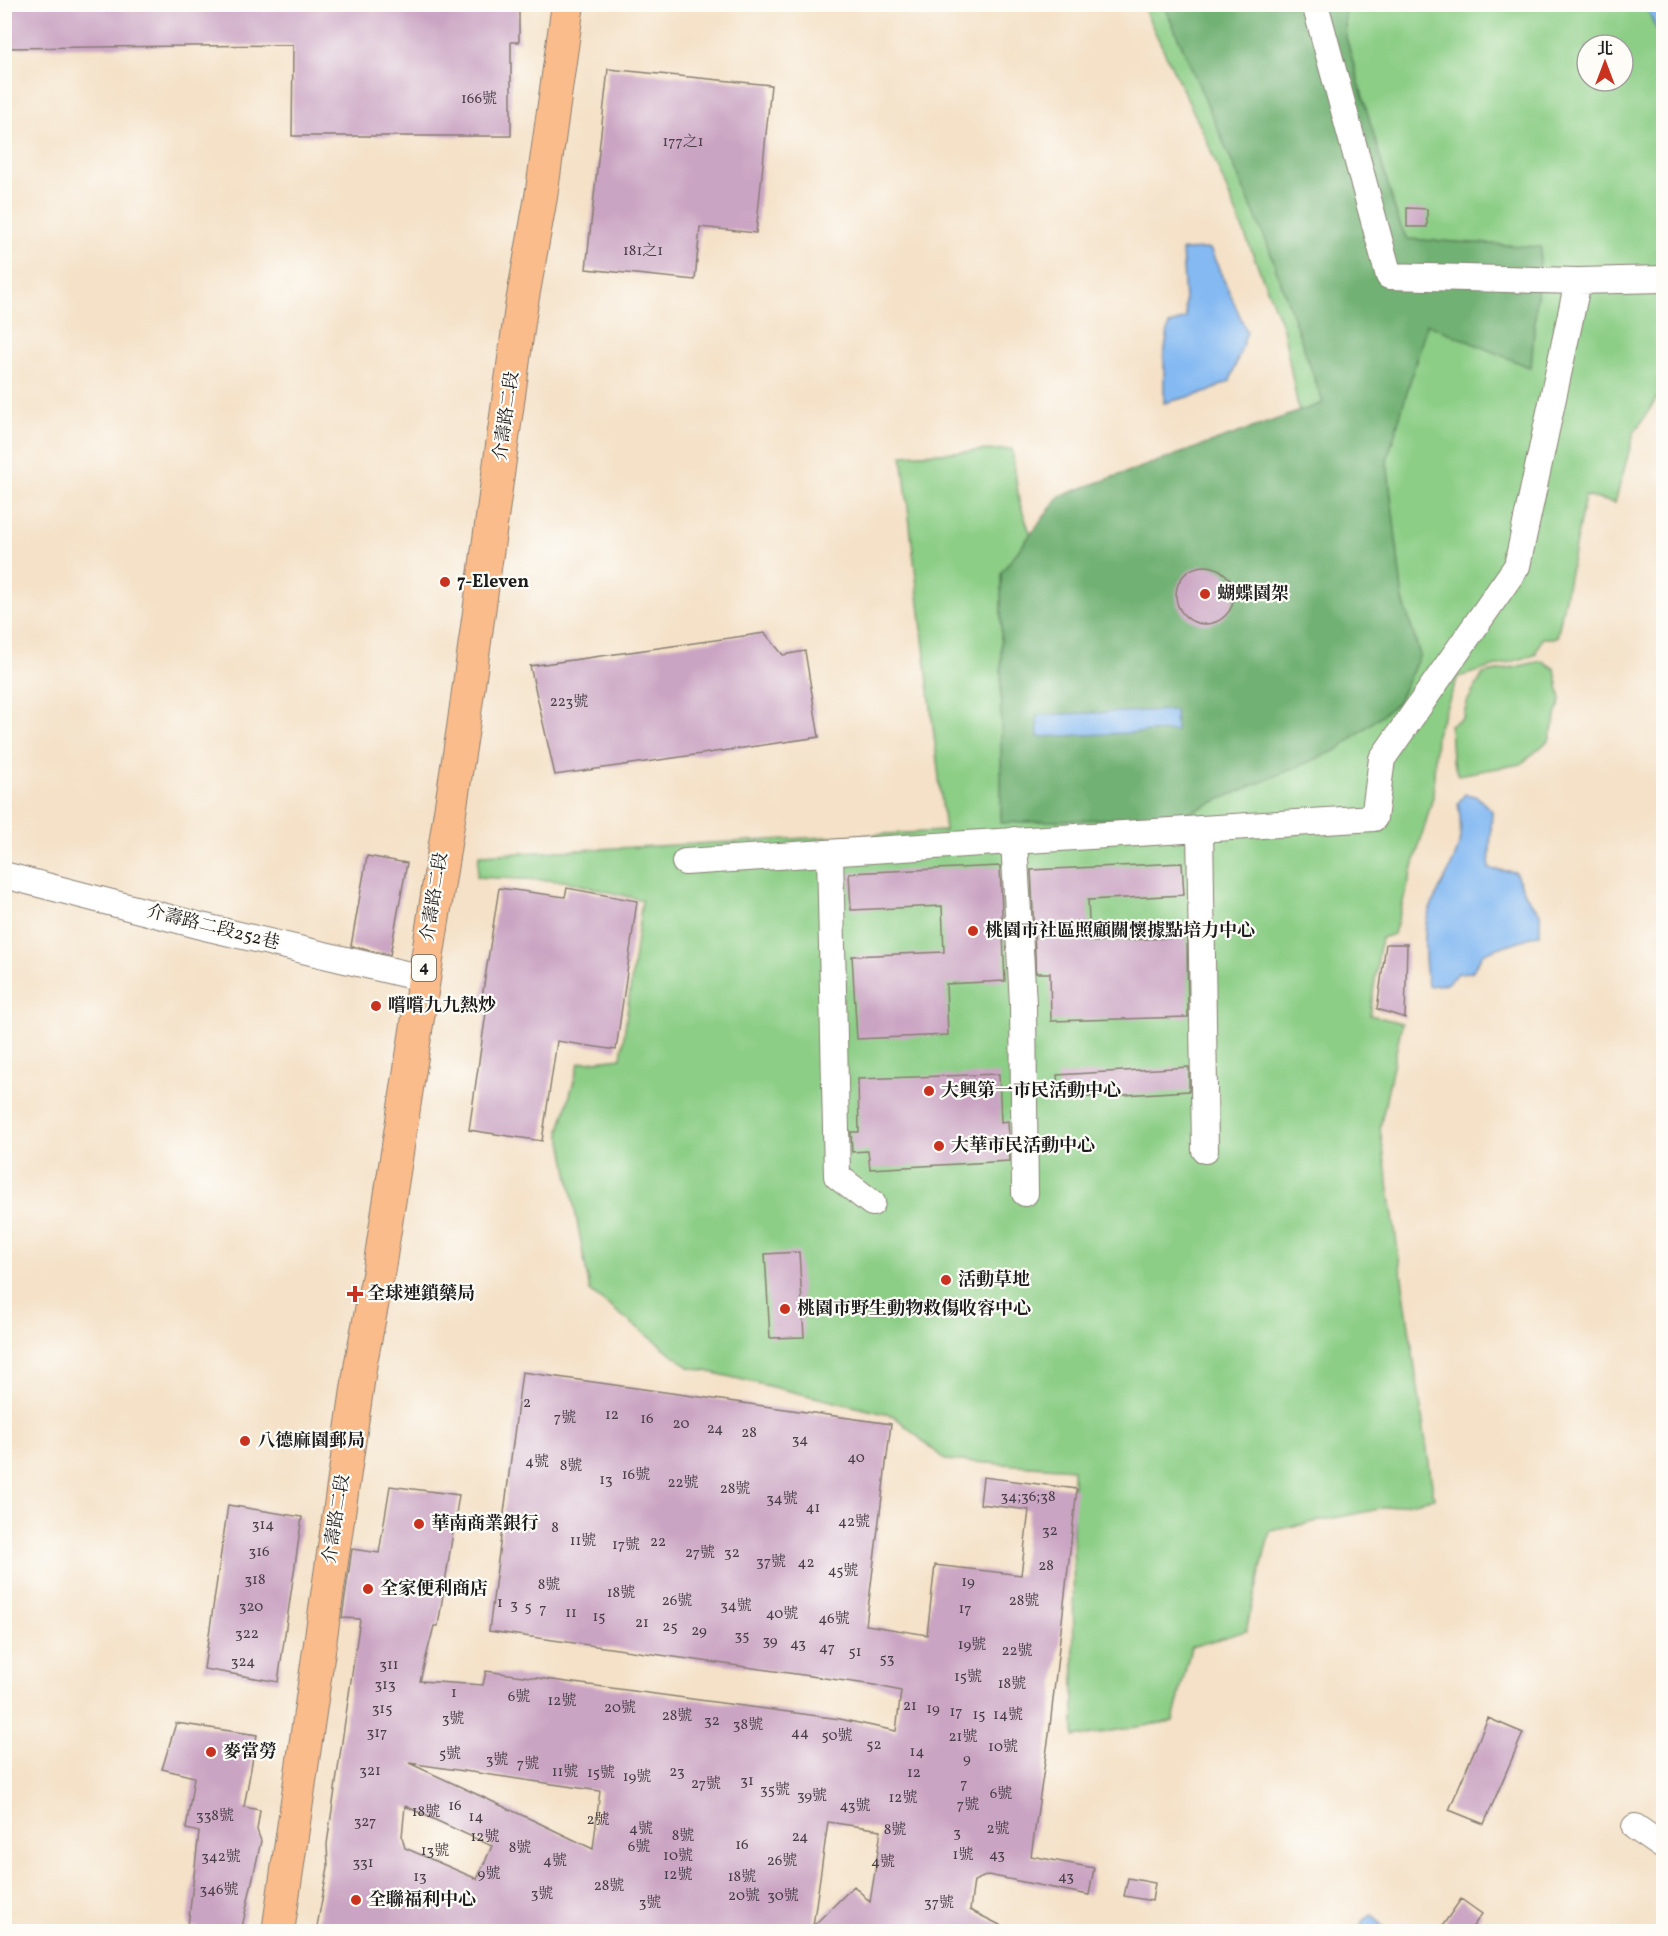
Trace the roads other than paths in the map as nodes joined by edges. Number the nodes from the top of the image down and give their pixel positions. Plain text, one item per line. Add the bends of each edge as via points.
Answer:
1 (568, 4) edge
2 (1315, 4) edge
3 (1664, 279) edge
4 (1578, 281) junction
5 (1200, 829) junction
6 (1014, 840) junction
7 (830, 853) junction
8 (685, 862) dead end
9 (4, 874) edge
10 (422, 978) junction
11 (1206, 1150) dead end
12 (1025, 1193) dead end
13 (872, 1203) dead end
14 (1635, 1827) dead end
15 (1664, 1847) edge
16 (278, 1932) edge

1 - 10 main road, 介壽路二段 / 4 via 463,728
2 - 4 street via 1389,276
3 - 4 street
4 - 5 street via 1517,566 1382,759 1374,818
5 - 6 street
5 - 11 street
6 - 7 street
6 - 12 street via 1023,1004
7 - 8 street
7 - 13 street via 837,1176
9 - 10 street, 介壽路二段252巷
10 - 16 main road, 介壽路二段 / 4 via 321,1623
14 - 15 street

